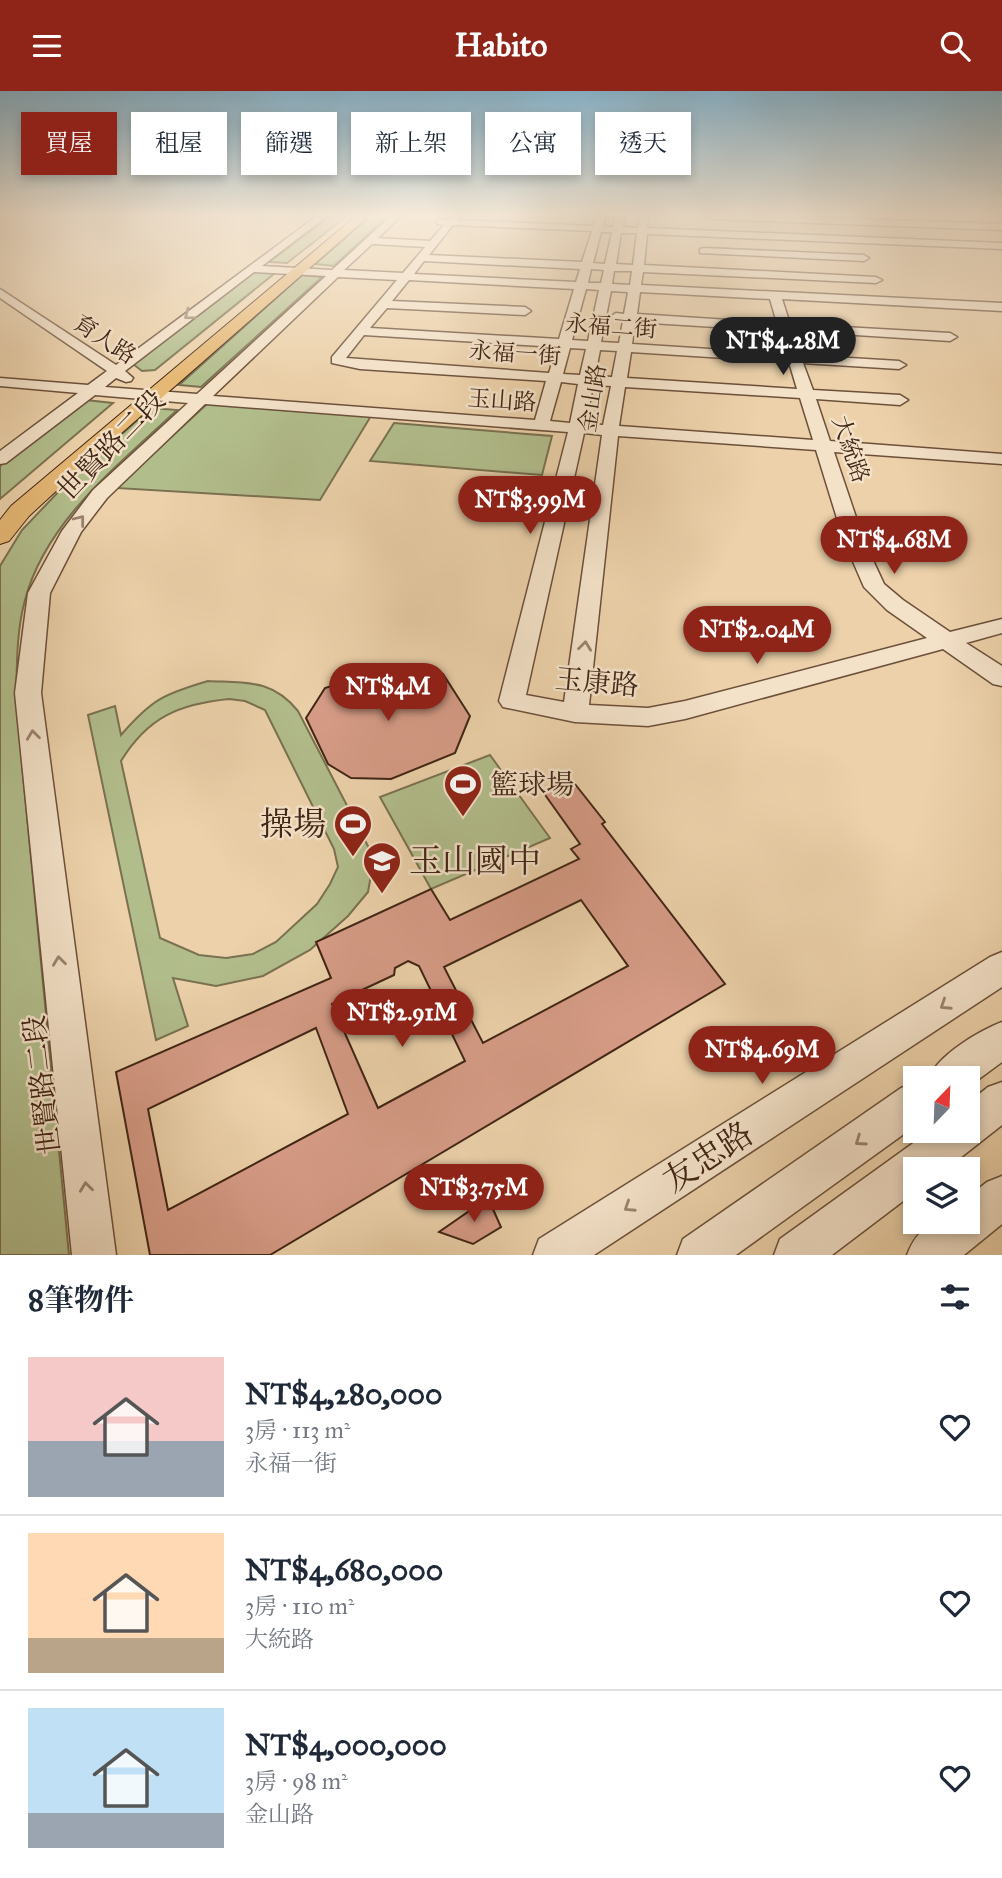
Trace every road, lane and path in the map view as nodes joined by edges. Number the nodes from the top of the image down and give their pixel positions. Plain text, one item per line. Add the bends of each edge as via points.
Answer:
1 (250, 270) edge
2 (279, 270) edge
3 (338, 270) edge
4 (413, 270) edge
5 (586, 270) edge
6 (608, 270) edge
7 (638, 270) edge
8 (667, 270) edge
9 (871, 270) edge
10 (293, 271) junction
11 (704, 272) joint
12 (334, 274) junction
13 (406, 278) junction
14 (876, 280) junction
15 (582, 287) junction
16 (604, 288) junction
17 (634, 290) junction
18 (0, 293) edge
19 (775, 297) junction
20 (890, 302) junction
21 (384, 304) junction
22 (1002, 307) edge
23 (525, 312) junction
24 (600, 316) junction
25 (629, 318) junction
26 (785, 326) junction
27 (362, 331) junction
28 (950, 337) dead end
29 (566, 344) junction
30 (594, 346) junction
31 (625, 348) junction
32 (796, 359) junction
33 (899, 365) dead end
34 (113, 371) junction
35 (554, 378) junction
36 (585, 380) junction
37 (0, 382) edge
38 (619, 383) junction
39 (91, 389) junction
40 (144, 391) junction
41 (806, 395) junction
42 (200, 399) junction
43 (900, 400) dead end
44 (541, 426) junction
45 (576, 429) junction
46 (611, 431) junction
47 (822, 447) junction
48 (0, 459) edge
49 (1002, 459) edge
50 (0, 506) edge
51 (0, 536) edge
52 (1002, 626) edge
53 (947, 641) junction
54 (1002, 678) edge
55 (512, 701) joint
56 (575, 713) junction
57 (1002, 968) edge
58 (1002, 1040) edge
59 (965, 1066) edge
60 (1002, 1101) edge
61 (903, 1110) edge
62 (980, 1118) edge
63 (947, 1143) edge
64 (1002, 1197) edge
65 (94, 1255) edge
66 (555, 1255) edge
67 (699, 1255) edge
68 (796, 1255) edge
69 (929, 1255) edge

1 -> 34 street, 世賢路二段
2 - 10 street
3 - 12 street, 世賢路二段
4 - 13 street
5 - 15 street, 金山路
6 - 16 street, 金山路
7 - 17 street, 金山路
8 - 11 street
9 - 14 street
10 - 12 street
10 - 40 main road, 世賢路二段
11 - 14 street
12 - 13 street
12 - 42 street, 世賢路二段
13 - 21 street
13 - 23 street
14 - 20 street
15 - 16 street
15 - 23 street
15 - 29 street, 金山路
16 - 17 street
16 - 24 street, 金山路
17 - 19 street
17 - 25 street, 金山路
18 - 34 street, 育人路
19 - 20 street
19 - 26 street, 大統路
20 - 22 street
21 - 23 street
21 - 27 street
23 - 27 street, 永福二街
23 - 29 street, 永福二街
24 - 25 street
24 - 30 street, 金山路
25 - 26 street
25 - 31 street, 金山路
26 - 28 street
26 - 32 street, 大統路
27 - 35 street, 永福一街 via 337,360
29 - 30 street, 永福二街
29 - 35 street, 金山路
30 - 31 street, 永福二街
30 - 36 street, 金山路
31 - 32 street, 永福二街
31 - 38 street, 金山路
32 - 33 street, 永福二街
32 - 41 street, 大統路
34 - 39 street, 世賢路二段
34 - 40 street, 育人路
35 - 36 street, 永福一街
35 - 44 street, 金山路
36 - 38 street, 永福一街
36 - 45 street, 金山路
37 - 39 street, 玉山路
38 - 41 street, 永福一街
38 - 46 street, 金山路
39 - 40 street, 玉山路
39 - 48 street, 世賢路二段
40 - 42 street, 玉山路
40 - 50 main road, 世賢路二段
40 - 51 main road, 世賢路二段
41 - 43 street, 永福一街
41 - 47 street, 大統路
42 - 44 street, 玉山路
65 -> 42 street, 世賢路二段 via 28,693 39,593 72,531 100,494
44 - 45 street, 玉山路
45 - 46 street, 玉山路
45 - 55 street, 金山路
46 - 47 street, 玉山路
56 -> 46 street, 金山路
47 - 49 street, 玉山路
47 - 53 street, 大統路 via 875,587
52 - 53 street, 玉康路
53 - 54 street, 大統路
53 - 56 street, 玉康路 via 685,710 648,717
55 - 56 street, 玉康路
57 -> 66 street, 友忠路
58 - 59 street
60 - 62 street
61 -> 67 street
63 - 68 street
64 - 69 street

